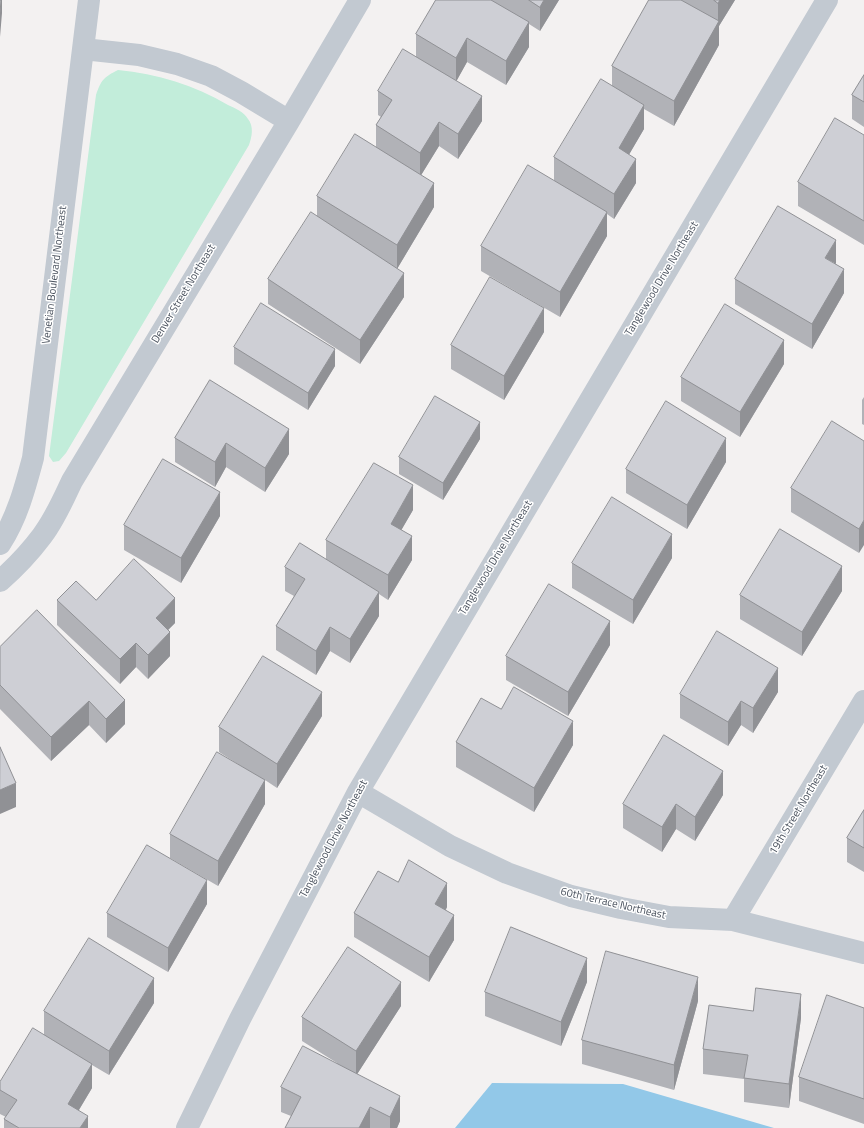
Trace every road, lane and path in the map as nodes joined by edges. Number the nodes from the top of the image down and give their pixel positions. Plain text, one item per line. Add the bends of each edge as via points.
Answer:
1 (89, 0) edge
2 (360, 0) edge
3 (827, 0) edge
4 (83, 49) junction
5 (289, 121) junction
6 (0, 544) edge
7 (0, 581) edge
8 (864, 701) edge
9 (358, 792) junction
10 (733, 920) junction
11 (864, 953) edge
12 (187, 1128) edge

1 - 4 street, Venetian Boulevard Northeast
2 - 5 street, Denver Street Northeast
3 - 9 street, Tanglewood Drive Northeast
4 - 5 street via 139,54 177,64 211,76
4 - 6 street, Venetian Boulevard Northeast via 33,458 16,515
5 - 7 street, Denver Street Northeast via 72,481 43,535 17,566
8 - 10 street, 19th Street Northeast
9 - 10 street, 60th Terrace Northeast via 450,846 507,874 571,896 669,917
9 - 12 street, Tanglewood Drive Northeast
10 - 11 street, 60th Terrace Northeast

